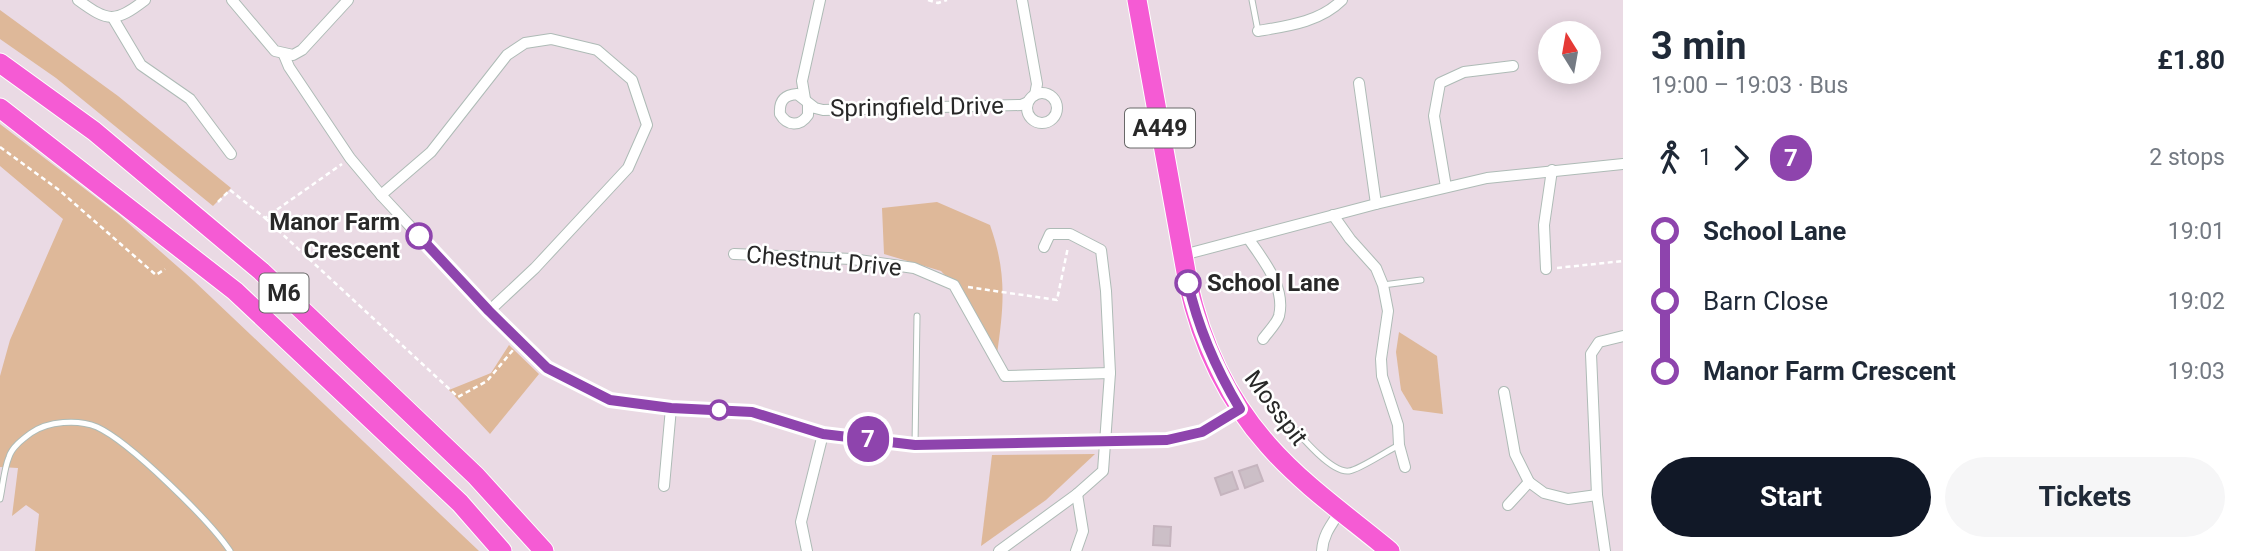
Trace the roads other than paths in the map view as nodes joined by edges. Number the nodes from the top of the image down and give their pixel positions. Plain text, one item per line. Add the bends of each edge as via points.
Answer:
1 (78, 0) edge
2 (145, 0) edge
3 (232, 0) edge
4 (348, 0) edge
5 (820, 0) edge
6 (1022, 0) edge
7 (1137, 0) edge
8 (1252, 0) edge
9 (1342, 0) edge
10 (113, 18) junction
11 (1258, 31) joint
12 (285, 55) junction
13 (0, 63) edge
14 (1513, 66) dead end
15 (1359, 83) dead end
16 (0, 108) edge
17 (231, 154) dead end
18 (1623, 164) edge
19 (1552, 170) junction
20 (1446, 187) junction
21 (382, 195) junction
22 (1376, 204) junction
23 (1333, 215) junction
24 (1248, 238) junction
25 (1044, 247) dead end
26 (734, 254) dead end
27 (1183, 255) junction
28 (1546, 269) road end
29 (1421, 280) dead end
30 (1383, 285) junction
31 (489, 311) junction
32 (917, 316) dead end
33 (1623, 336) edge
34 (1263, 339) dead end
35 (1110, 373) junction
36 (1504, 392) dead end
37 (671, 408) junction
38 (1240, 409) junction
39 (1278, 410) dead end
40 (823, 434) junction
41 (1106, 440) junction
42 (915, 445) junction
43 (1399, 445) junction
44 (1405, 467) dead end
45 (1528, 482) junction
46 (664, 486) dead end
47 (1077, 494) junction
48 (1597, 495) junction
49 (0, 499) edge
50 (1508, 505) dead end
51 (1341, 510) junction
52 (230, 551) edge
53 (502, 551) edge
54 (544, 551) edge
55 (807, 551) edge
56 (999, 551) edge
57 (1076, 551) edge
58 (1322, 551) edge
59 (1390, 551) edge
60 (1605, 551) edge

1 - 10 street
2 - 10 street
3 - 12 street via 275,51
4 - 12 street via 302,50
5 - 6 street, Springfield Drive via 802,81 806,101 823,110 1021,105 1031,99 1037,84
7 - 27 highway, A449
8 - 11 lane
9 - 11 street via 1331,11 1299,24
10 - 17 street via 141,65 190,99
12 - 21 street via 350,158
13 - 54 highway, M6 via 94,131 261,271 476,476
14 - 20 street via 1464,72 1440,83 1434,116
15 - 22 street
16 - 53 highway, M6 via 235,292 460,503
18 - 19 street
19 - 20 street
19 - 28 street via 1544,225
20 - 22 street
21 - 31 street
21 - 31 street via 431,152 506,55 525,43 551,39 597,50 632,80 647,125 628,169
22 - 23 street
23 - 24 street
23 - 30 street via 1376,268
24 - 27 street
24 - 34 street via 1273,275 1279,297 1279,317
25 - 35 street via 1050,234 1070,234 1101,250
26 - 35 street, Chestnut Drive via 914,268 954,285 1005,376
27 - 38 highway, Mosspit / A449 via 1215,365
29 - 30 lane
30 - 43 street via 1388,311 1382,376 1398,425
31 - 37 street via 547,368 610,400
32 - 42 lane
33 - 48 street via 1599,342 1591,354
35 - 41 street
36 - 45 street via 1515,454
37 - 40 street via 752,412
37 - 46 street
38 - 41 street via 1202,432 1184,437
38 - 51 highway, Mosspit / A449 via 1283,461
39 - 43 lane via 1339,470 1361,467
40 - 42 street
40 - 55 street via 801,522
41 - 42 street
41 - 47 street via 1103,471
43 - 44 street
45 - 48 street via 1544,493 1568,499
45 - 50 street
47 - 56 street
47 - 57 street via 1083,531
48 - 60 street
49 - 52 lane via 9,456 24,438 39,428 65,422 96,427 167,484
51 - 58 street via 1327,530
51 - 59 highway, Mosspit / A449

